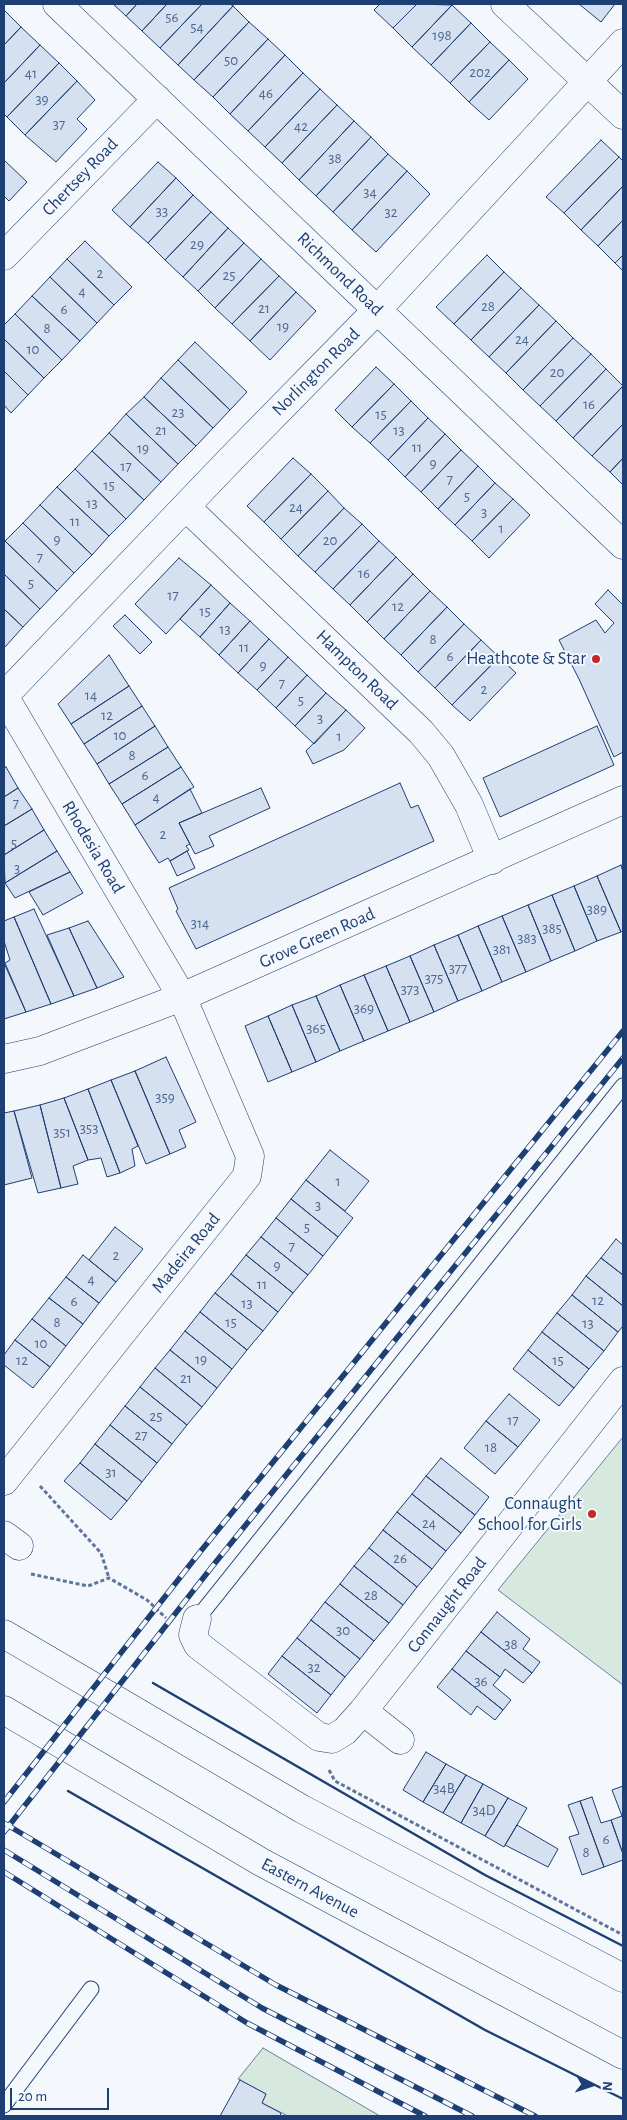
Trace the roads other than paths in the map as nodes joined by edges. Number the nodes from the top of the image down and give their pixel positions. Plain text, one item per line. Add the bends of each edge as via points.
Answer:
1 (56, 4) edge
2 (505, 4) edge
3 (623, 43) edge
4 (588, 82) junction
5 (157, 99) junction
6 (623, 115) edge
7 (4, 256) edge
8 (377, 310) junction
9 (186, 507) junction
10 (623, 545) edge
11 (4, 696) edge
12 (623, 800) edge
13 (492, 860) junction
14 (182, 997) junction
15 (4, 1059) edge
16 (623, 1086) edge
17 (623, 1381) edge
18 (11, 1472) edge
19 (197, 1619) joint
20 (4, 1634) edge
21 (4, 1710) edge
22 (363, 1711) junction
23 (400, 1740) dead end
24 (623, 1978) edge
25 (91, 1989) dead end
26 (623, 2055) edge
27 (4, 2105) edge

1 - 5 main road, Richmond Road
2 - 4 main road
3 - 4 main road, Norlington Road
4 - 6 main road
4 - 8 main road, Norlington Road
5 - 7 main road, Chertsey Road
5 - 8 main road, Richmond Road
8 - 9 main road, Norlington Road
8 - 10 main road, Richmond Road
9 - 11 main road, Norlington Road
9 - 13 main road, Hampton Road via 415,725 441,756 469,805
11 - 14 main road, Rhodesia Road
12 - 13 main road, Grove Green Road
13 - 14 main road, Grove Green Road
14 - 15 main road, Grove Green Road via 40,1051
14 - 18 main road, Madeira Road via 250,1156 247,1176
16 - 19 lane
17 - 22 main road, Connaught Road
19 - 22 main road, Connaught Road via 193,1635 198,1645 319,1737 332,1739 345,1731
20 - 24 main road via 302,1809
21 - 26 main road, Eastern Avenue via 261,1862
22 - 23 main road
25 - 27 lane

